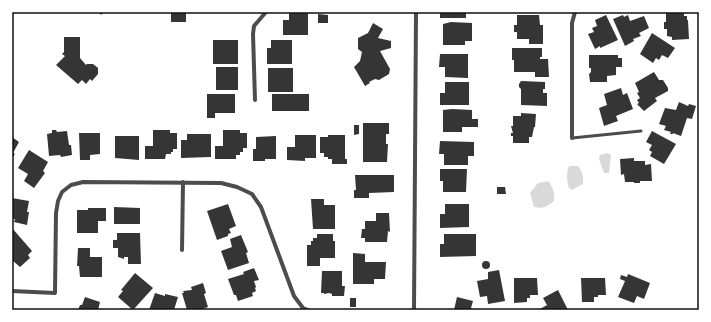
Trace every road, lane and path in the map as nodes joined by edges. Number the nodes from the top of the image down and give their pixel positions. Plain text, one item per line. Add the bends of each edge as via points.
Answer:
1 (266, 12) edge
2 (416, 12) edge
3 (575, 12) edge
4 (255, 100) dead end
5 (641, 131) dead end
6 (572, 138) joint
7 (183, 182) junction
8 (182, 250) dead end
9 (12, 291) edge
10 (308, 310) edge
11 (414, 310) edge

1 - 4 street via 254,26
2 - 11 street
3 - 6 street via 572,23
5 - 6 lane
7 - 8 street
7 - 9 street via 83,182 71,185 62,192 56,213 55,293
7 - 10 street via 220,183 252,194 261,207 294,296 303,308

